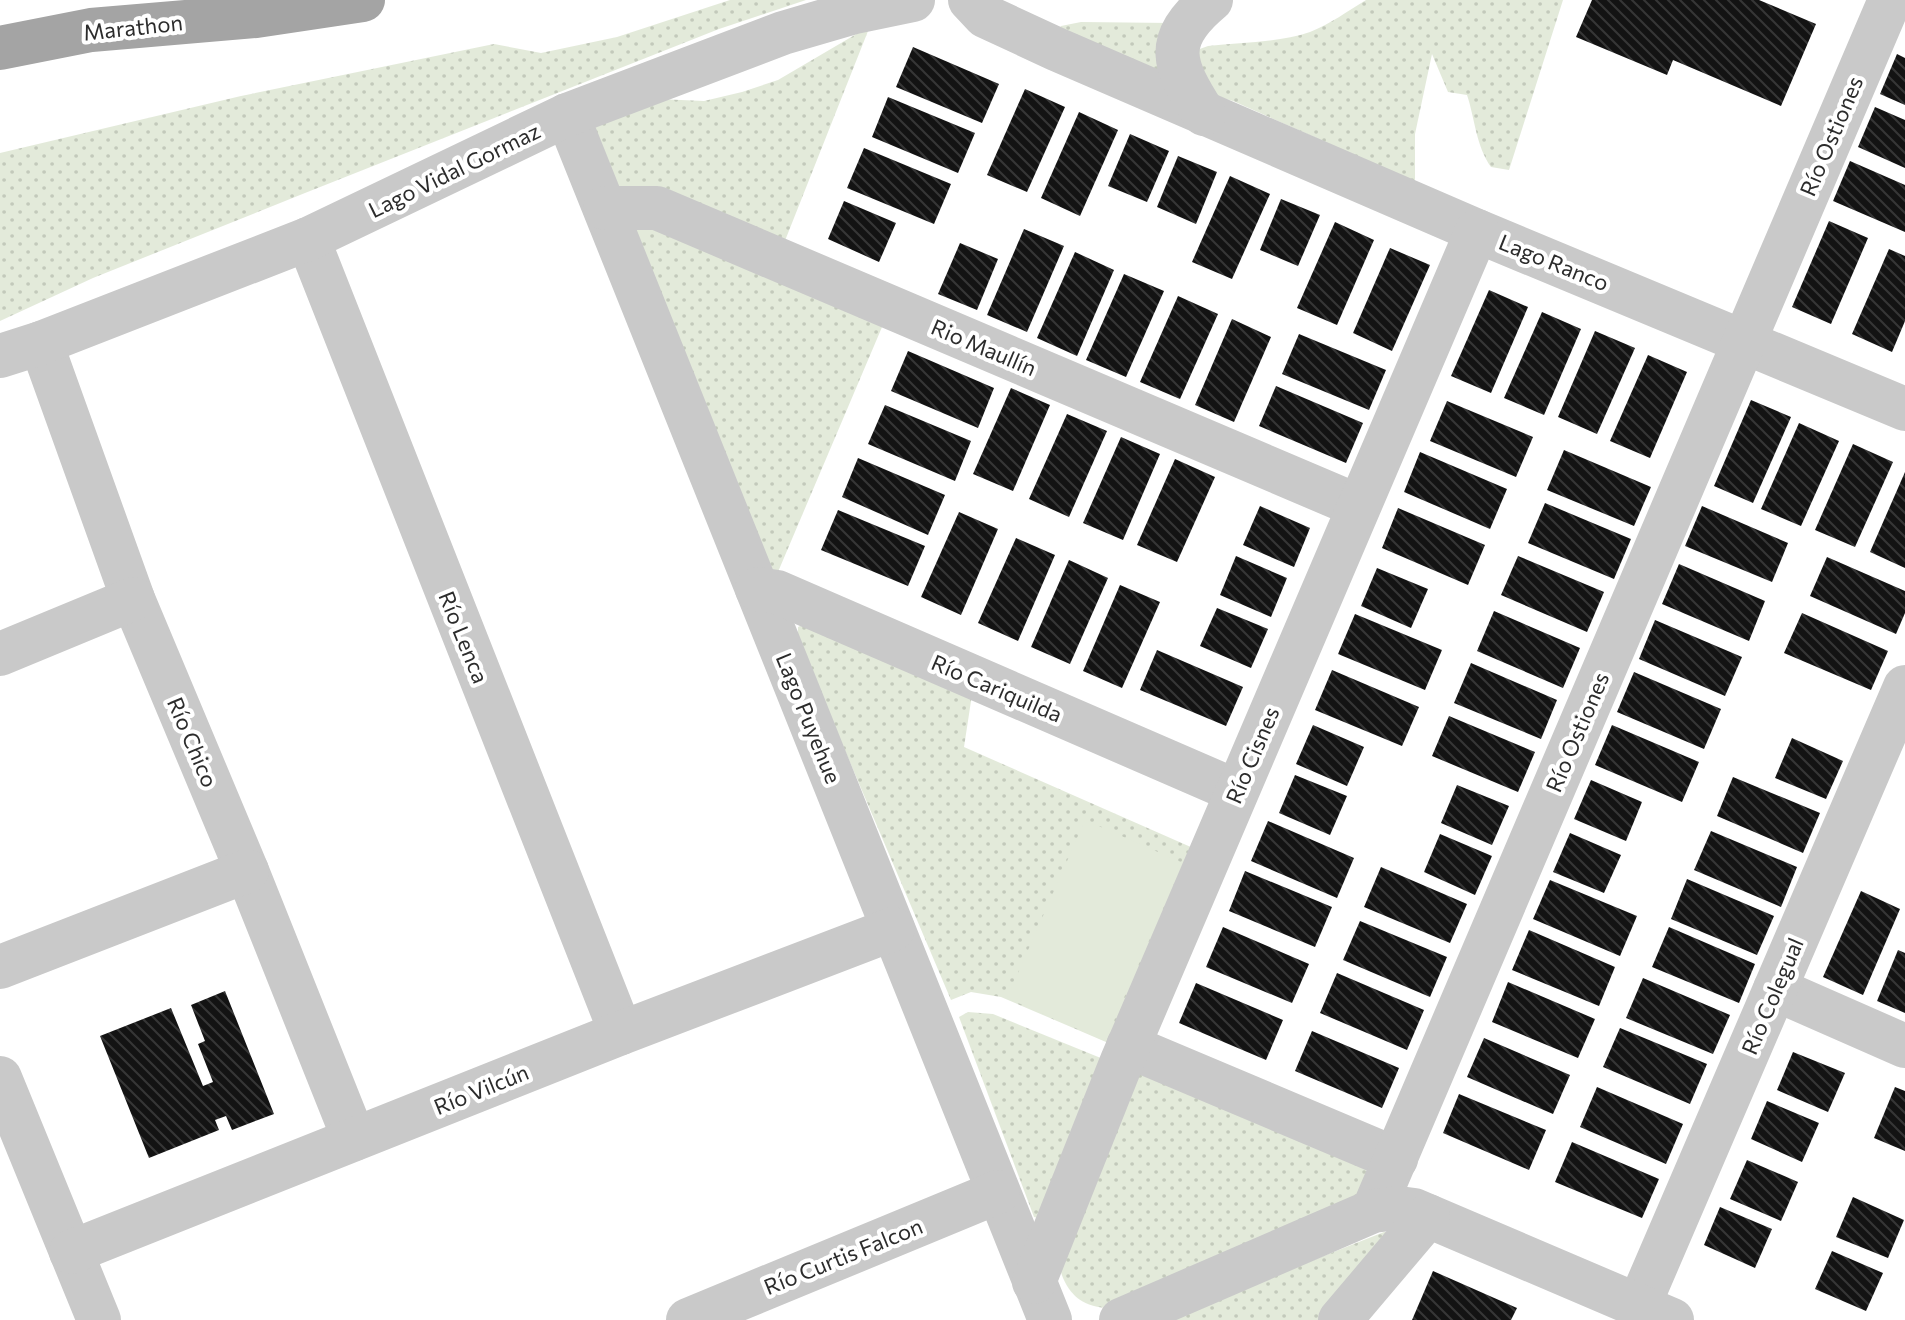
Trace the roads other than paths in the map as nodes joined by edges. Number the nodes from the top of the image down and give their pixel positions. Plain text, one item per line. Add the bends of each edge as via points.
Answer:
1 (363, 0) edge
2 (913, 0) edge
3 (970, 0) edge
4 (1211, 0) edge
5 (1890, 0) edge
6 (0, 48) edge
7 (1204, 114) junction
8 (567, 115) junction
9 (605, 208) junction
10 (1477, 231) junction
11 (308, 239) junction
12 (1743, 340) junction
13 (41, 343) junction
14 (0, 356) edge
15 (1905, 409) edge
16 (1358, 506) junction
17 (757, 589) junction
18 (133, 599) junction
19 (0, 654) edge
20 (1899, 716) edge
21 (1236, 791) junction
22 (247, 871) junction
23 (893, 929) junction
24 (0, 967) edge
25 (1775, 989) junction
26 (621, 1033) junction
27 (1128, 1046) junction
28 (1905, 1046) edge
29 (0, 1078) edge
30 (354, 1139) junction
31 (1396, 1159) junction
32 (998, 1192) junction
33 (1373, 1211) junction
34 (1428, 1216) junction
35 (71, 1252) junction
36 (1042, 1301) edge
37 (1660, 1316) edge
38 (99, 1320) edge
39 (688, 1320) edge
40 (1121, 1320) edge
41 (1340, 1320) edge

1 - 6 main road, Marathon via 256,16 91,30
2 - 8 street, Lago Vidal Gormaz via 783,33
3 - 7 street, Lago Ranco via 985,16
4 - 7 street via 1191,18 1178,49 1182,80
5 - 12 street, Río Ostiones
7 - 10 street, Lago Ranco
8 - 9 street, Lago Puyehue
8 - 11 street, Lago Vidal Gormaz
9 - 16 street, Rio Maullín via 657,208
9 - 17 street, Lago Puyehue
10 - 12 street, Lago Ranco
10 - 16 street, Río Cisnes
11 - 13 street, Lago Vidal Gormaz
11 - 26 street, Río Lenca
12 - 15 street, Lago Ranco
12 - 31 street, Río Ostiones
13 - 14 street, Lago Vidal Gormaz
13 - 18 street, Río Chico
16 - 21 street, Río Cisnes
17 - 21 street, Río Cariquilda via 777,592
17 - 23 street, Lago Puyehue
18 - 19 street
18 - 22 street, Río Chico
20 - 25 street, Río Colegual
21 - 27 street, Río Cisnes
22 - 24 street
22 - 30 street, Río Chico
23 - 26 street, Río Vilcún
23 - 32 street, Lago Puyehue
25 - 28 street
25 - 37 street, Río Colegual
26 - 30 street, Río Vilcún
27 - 31 street
27 - 36 street, Río Cisnes
29 - 35 street
30 - 35 street, Río Vilcún
31 - 33 street, Río Ostiones
32 - 36 street, Lago Puyehue
32 - 39 street, Río Curtis Falcon
33 - 34 street via 1399,1208
33 - 40 street
34 - 37 street
34 - 41 street
35 - 38 street

